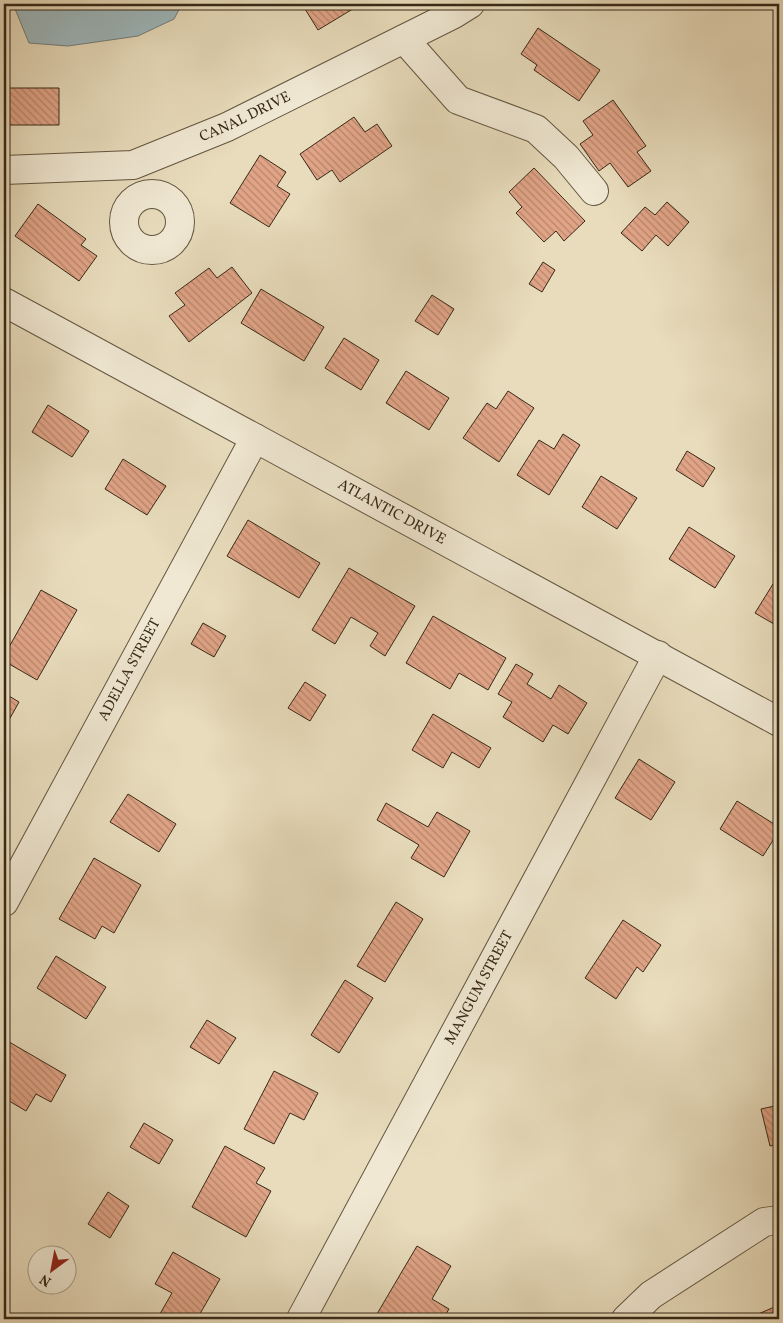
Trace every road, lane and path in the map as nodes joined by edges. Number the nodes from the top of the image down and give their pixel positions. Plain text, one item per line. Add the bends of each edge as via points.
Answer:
1 (470, 4) edge
2 (404, 39) junction
3 (133, 165) junction
4 (4, 170) edge
5 (594, 191) dead end
6 (144, 194) dead end
7 (4, 302) edge
8 (255, 438) junction
9 (658, 655) junction
10 (779, 722) edge
11 (4, 902) edge
12 (779, 1220) edge
13 (300, 1319) edge
14 (626, 1319) edge

1 - 2 street, CANAL DRIVE
2 - 3 street, CANAL DRIVE via 227,126
2 - 5 street via 458,100 536,129 566,157
3 - 4 street, CANAL DRIVE
3 - 6 street
7 - 8 street, ATLANTIC DRIVE
8 - 9 street, ATLANTIC DRIVE
8 - 11 street, ADELLA STREET
9 - 10 street, ATLANTIC DRIVE
9 - 13 street, MANGUM STREET
12 - 14 street via 756,1227 651,1295

